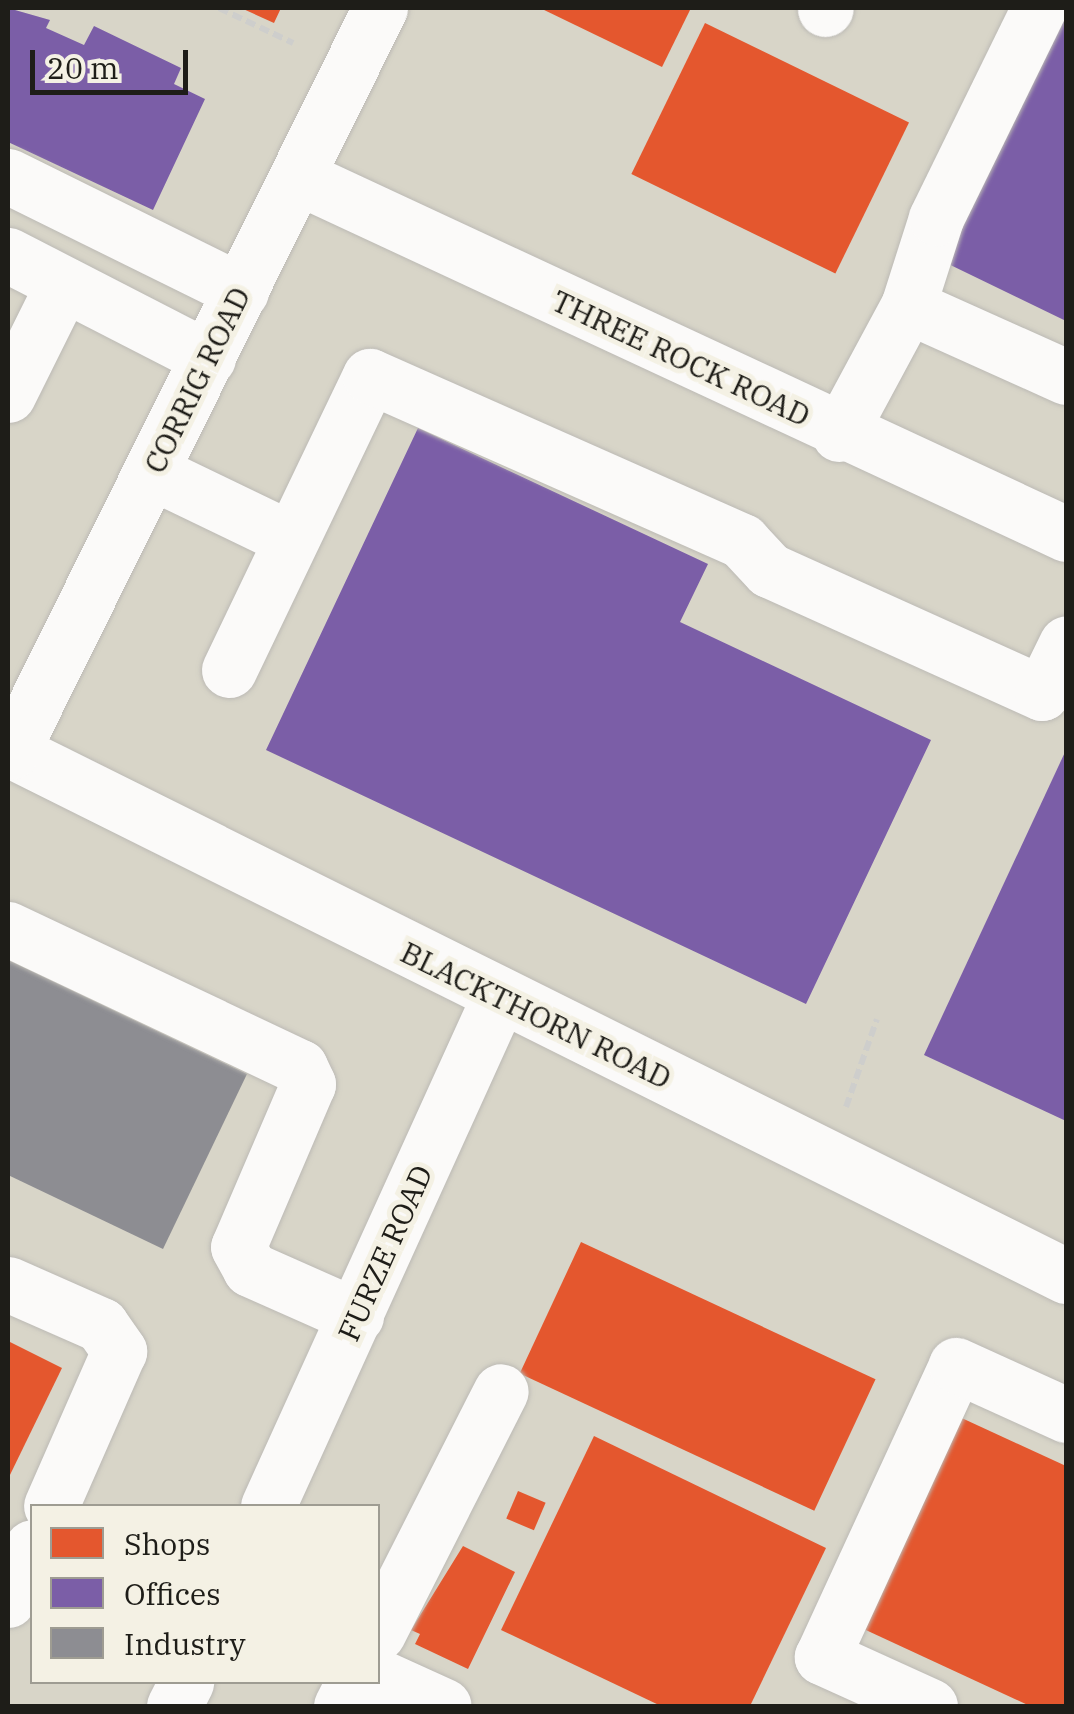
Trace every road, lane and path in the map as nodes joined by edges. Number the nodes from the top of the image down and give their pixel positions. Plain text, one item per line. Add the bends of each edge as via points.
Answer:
1 (218, 8) edge
2 (380, 8) edge
3 (1039, 8) edge
4 (293, 43) dead end
5 (9, 165) edge
6 (298, 177) junction
7 (8, 255) edge
8 (63, 284) junction
9 (241, 291) junction
10 (908, 306) junction
11 (208, 358) junction
12 (1066, 376) edge
13 (8, 395) edge
14 (839, 434) junction
15 (152, 472) junction
16 (1066, 534) edge
17 (289, 538) junction
18 (1061, 667) edge
19 (229, 670) dead end
20 (10, 750) edge
21 (8, 929) edge
22 (499, 998) junction
23 (878, 1019) dead end
24 (828, 1157) junction
25 (1066, 1276) edge
26 (8, 1284) edge
27 (356, 1316) junction
28 (501, 1391) dead end
29 (1066, 1415) edge
30 (53, 1504) edge
31 (269, 1504) edge
32 (30, 1551) edge
33 (8, 1600) edge
34 (380, 1628) edge
35 (380, 1677) edge
36 (444, 1706) edge
37 (930, 1706) edge

1 - 4 path
2 - 6 street, CORRIG ROAD
3 - 10 street via 936,218
5 - 9 street
6 - 9 street, CORRIG ROAD
6 - 14 street, THREE ROCK ROAD
7 - 8 street
8 - 11 street
8 - 13 street
9 - 11 street, CORRIG ROAD
10 - 12 street
10 - 14 street
11 - 15 street, CORRIG ROAD
14 - 16 street, THREE ROCK ROAD
15 - 17 street
15 - 20 street, CORRIG ROAD
17 - 18 street via 370,376 742,541 770,570 1042,692
17 - 19 street
20 - 22 street, BLACKTHORN ROAD
21 - 27 street via 300,1067 308,1084 238,1247 250,1268
22 - 24 street, BLACKTHORN ROAD
22 - 27 street, FURZE ROAD
23 - 24 path
24 - 25 street, BLACKTHORN ROAD
26 - 30 street via 101,1324 119,1351
27 - 31 street, FURZE ROAD
28 - 34 street
29 - 37 street via 956,1364 822,1656
32 - 33 street
35 - 36 street

